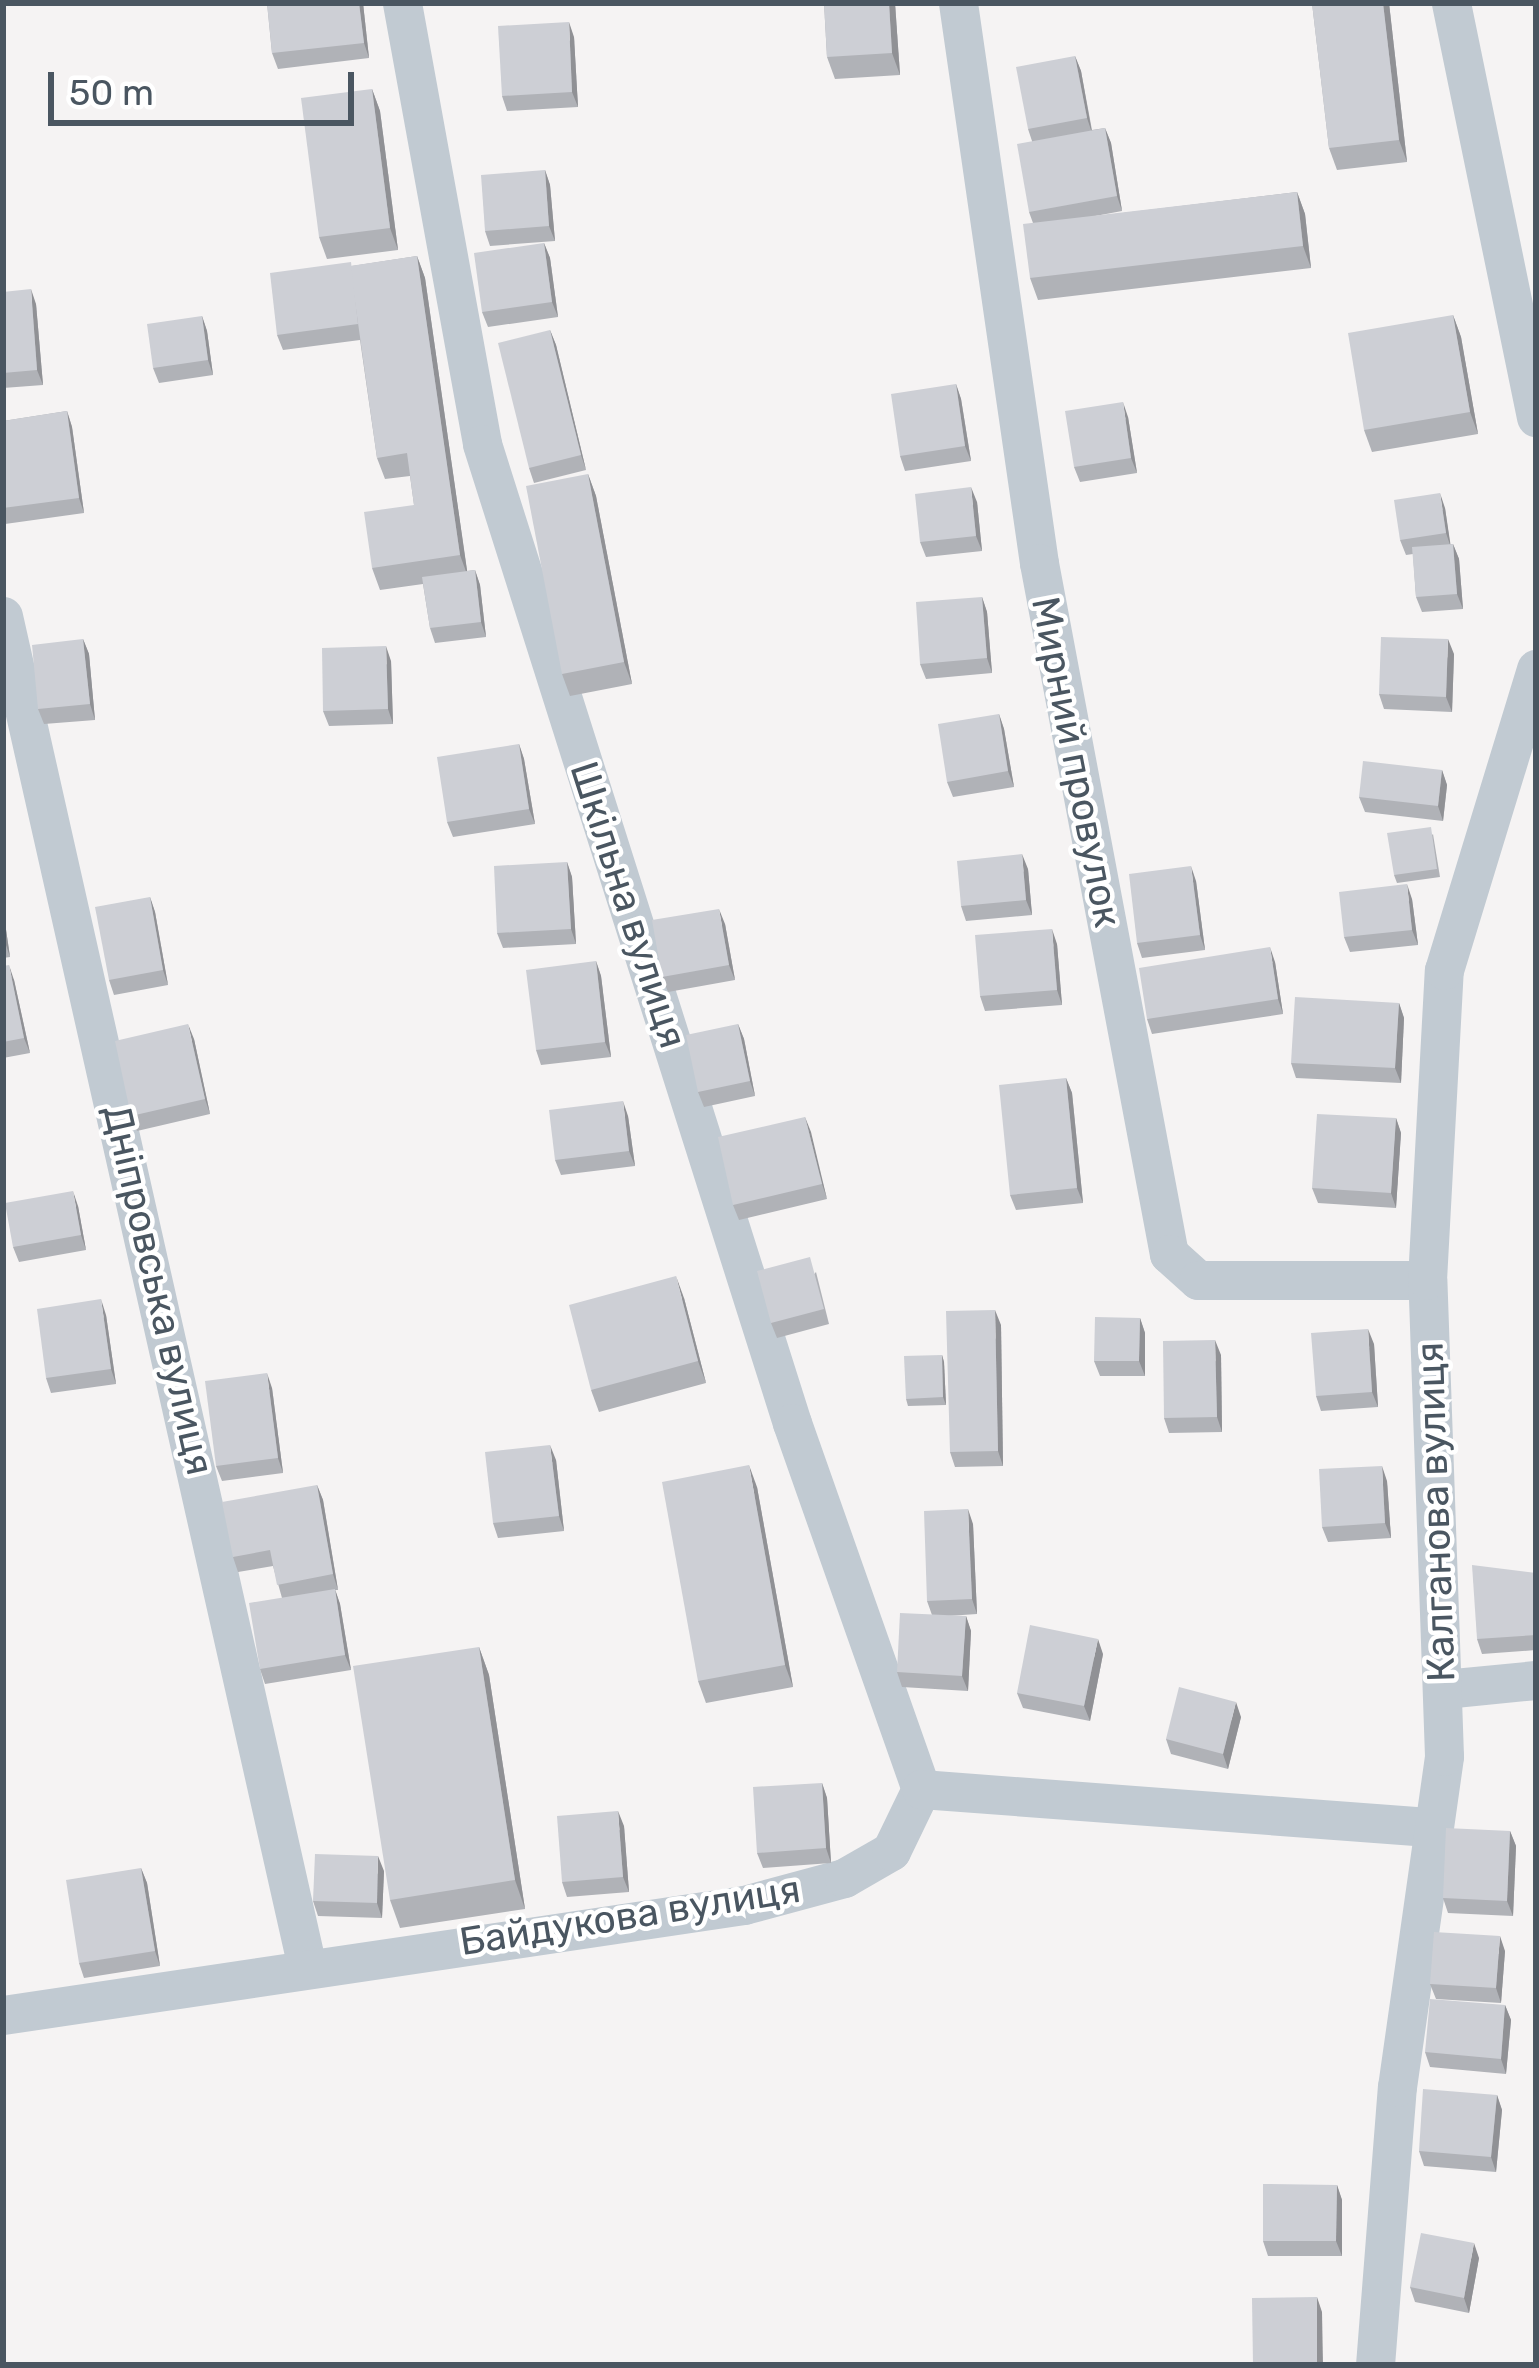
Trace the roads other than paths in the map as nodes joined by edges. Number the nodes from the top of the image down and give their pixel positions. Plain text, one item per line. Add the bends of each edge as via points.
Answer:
1 (402, 3) edge
2 (958, 3) edge
3 (1451, 3) edge
4 (1536, 417) edge
5 (3, 616) edge
6 (1536, 669) edge
7 (1427, 1280) junction
8 (1536, 1680) edge
9 (1444, 1689) junction
10 (921, 1789) junction
11 (1429, 1827) junction
12 (307, 1966) junction
13 (3, 2014) edge
14 (1375, 2365) edge

1 - 10 street, Шкільна вулиця via 482,444 791,1423
2 - 7 street, Мирний провулок via 1039,563 1168,1254 1198,1280
3 - 4 street
5 - 12 street, Дніпровська вулиця
6 - 7 street, Калганова вулиця via 1444,970
7 - 9 street, Калганова вулиця
8 - 9 street
9 - 11 street, Калганова вулиця
10 - 11 street
10 - 12 street, Байдукова вулиця via 891,1851 844,1878 744,1906
11 - 14 street, Калганова вулиця
12 - 13 street, Байдукова вулиця

